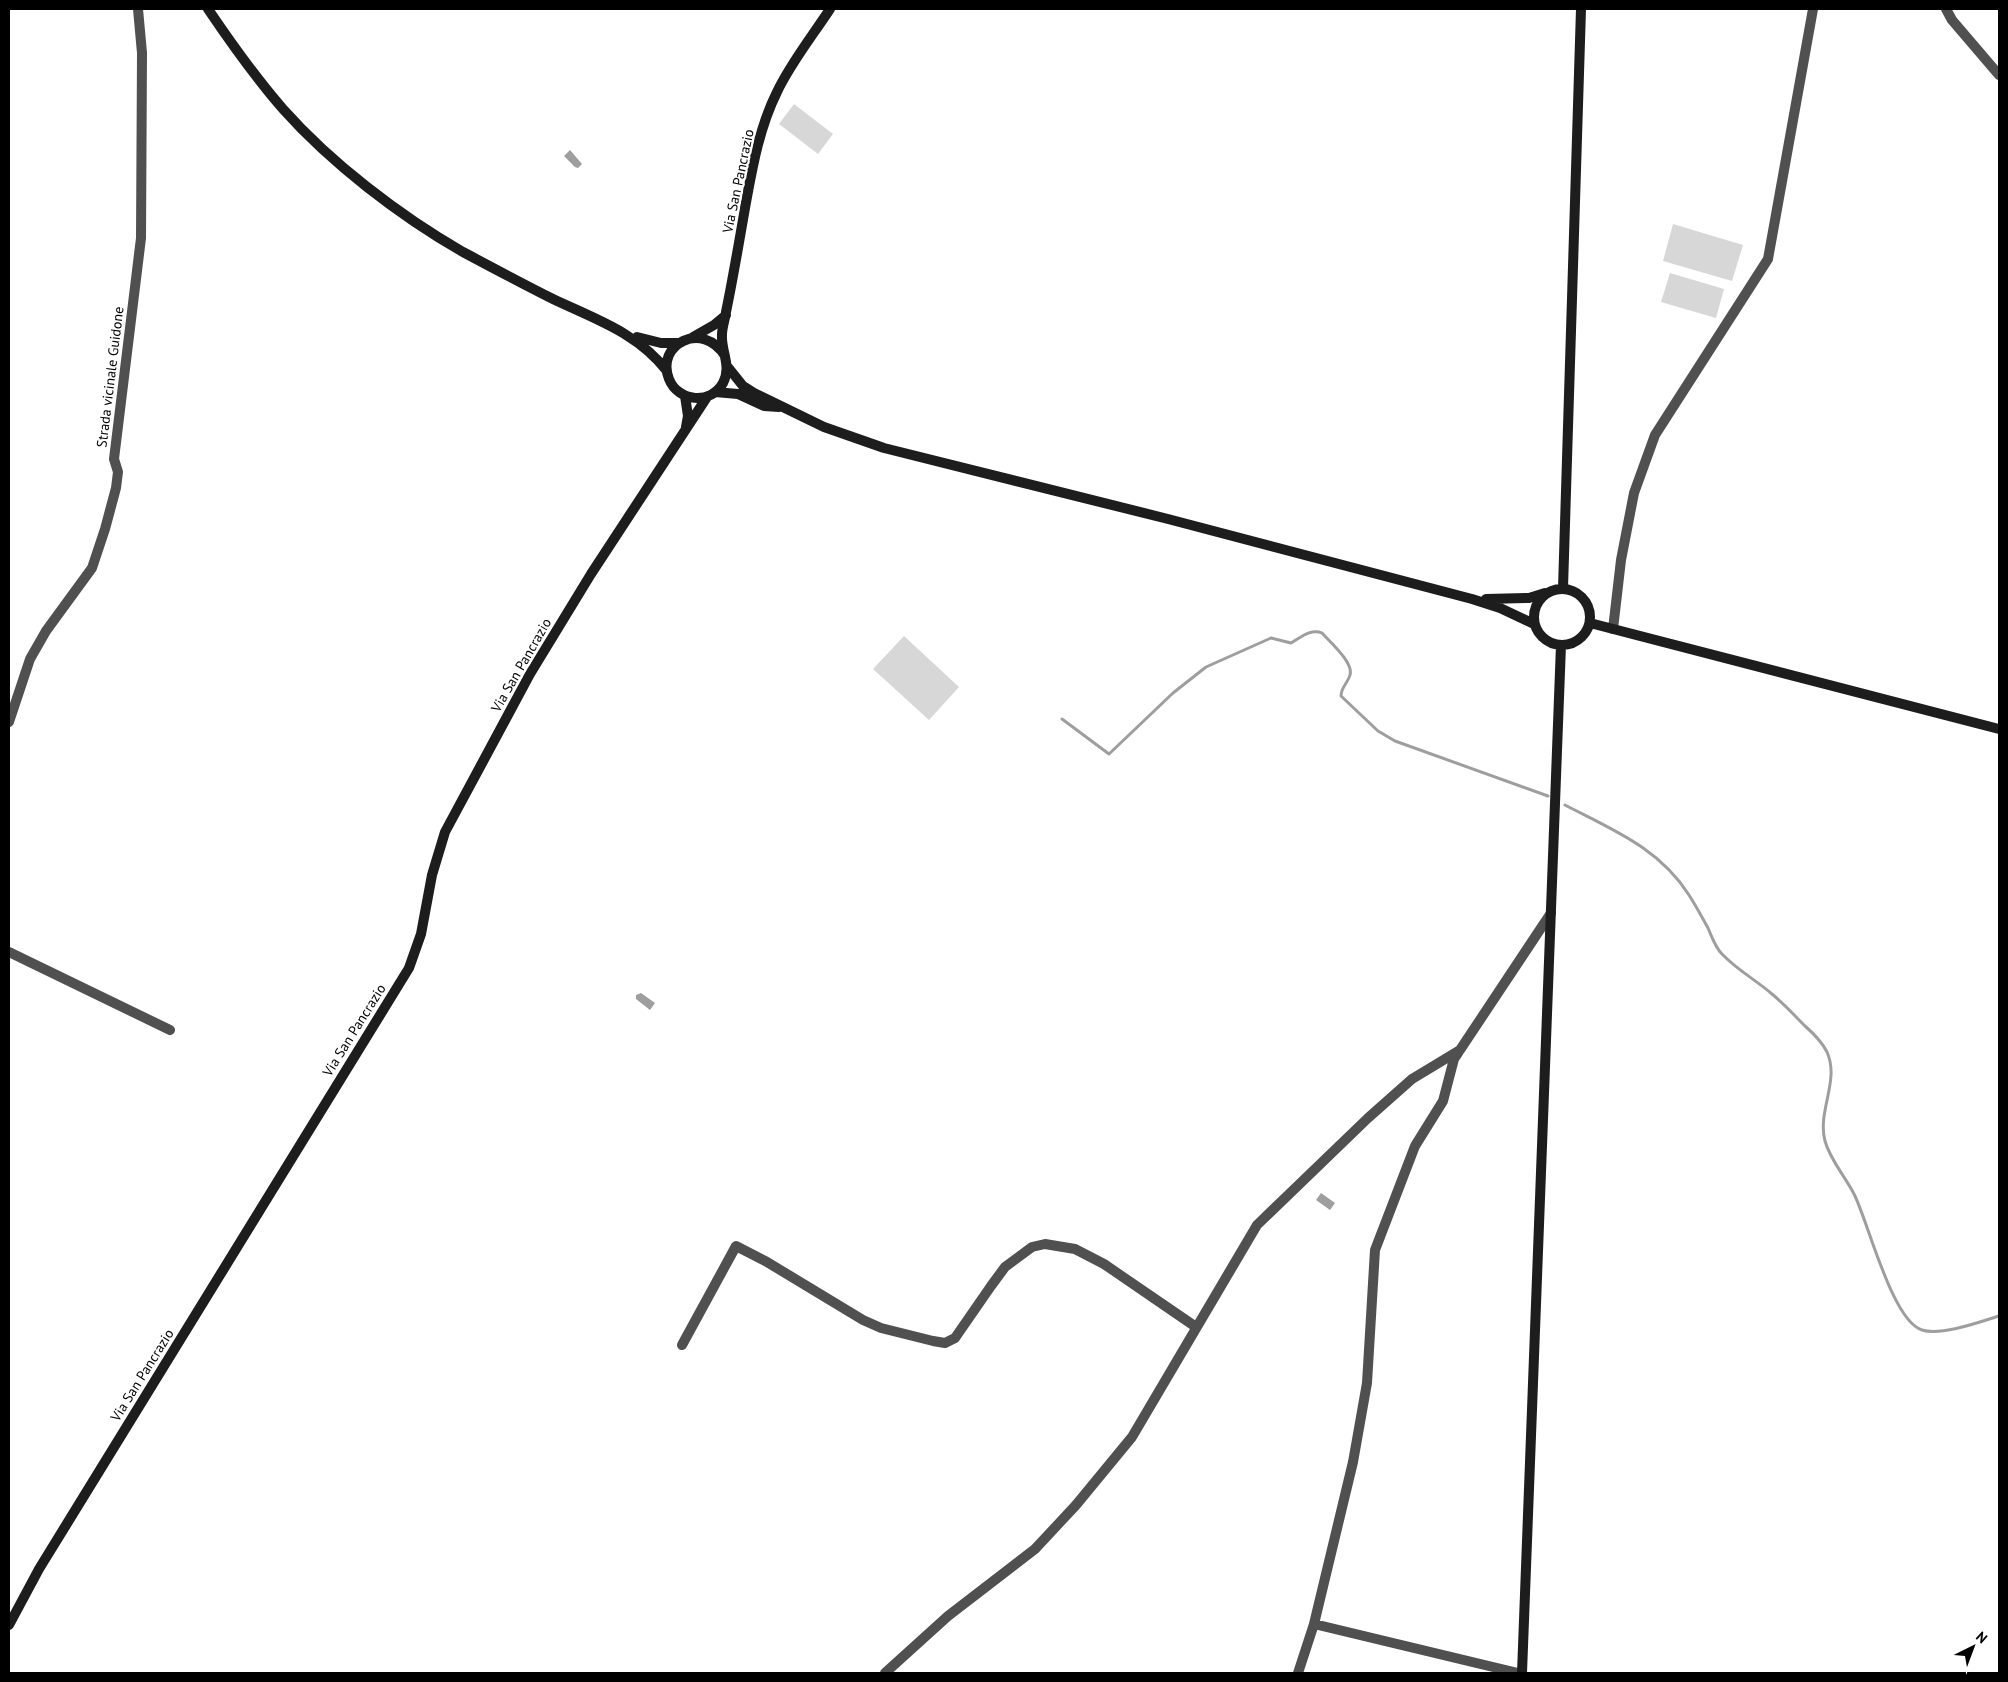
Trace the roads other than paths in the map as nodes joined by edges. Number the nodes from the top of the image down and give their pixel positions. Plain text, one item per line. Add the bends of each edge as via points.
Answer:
1 (138, 9) edge
2 (208, 9) edge
3 (830, 9) edge
4 (1581, 9) edge
5 (1813, 9) edge
6 (1946, 9) edge
7 (1999, 74) edge
8 (726, 315) junction
9 (626, 334) junction
10 (691, 338) junction
11 (679, 343) junction
12 (726, 361) junction
13 (667, 371) junction
14 (711, 394) junction
15 (686, 396) junction
16 (780, 407) junction
17 (685, 432) junction
18 (1563, 588) junction
19 (1545, 593) junction
20 (1472, 599) junction
21 (1590, 623) junction
22 (1534, 624) junction
23 (1613, 629) junction
24 (1561, 645) junction
25 (9, 722) edge
26 (1999, 729) edge
27 (1551, 913) junction
28 (9, 952) edge
29 (170, 1030) dead end
30 (1460, 1050) junction
31 (1196, 1326) junction
32 (682, 1345) dead end
33 (1314, 1624) junction
34 (9, 1625) edge
35 (885, 1673) edge
36 (1298, 1673) edge
37 (1518, 1673) edge
38 (1522, 1673) edge

1 - 25 street, Strada vicinale Guidone via 142,53 141,238 114,459 118,472 116,488 92,568 46,631 30,659
2 - 9 main road via 283,109 337,162 400,212 462,251
3 - 8 main road, Via San Pancrazio via 777,91 764,123
4 - 18 main road
5 - 23 street via 1768,259 1655,435 1634,493 1621,560
6 - 7 street
8 - 10 main road
8 - 12 main road, Via San Pancrazio via 722,335
9 - 11 main road via 662,343
9 - 13 main road via 644,345
10 - 11 main road
10 - 12 main road via 714,342
11 - 13 main road via 669,355
12 - 14 main road via 722,385
12 - 16 main road via 743,386
13 - 15 main road via 673,386
14 - 15 main road via 700,398
14 - 16 main road via 738,394 764,406
14 - 17 main road, Via San Pancrazio
15 - 17 main road via 688,416
16 - 20 main road via 884,448
17 - 34 main road, Via San Pancrazio via 530,674 446,832 432,875 422,934 409,968 39,1569
18 - 19 main road
18 - 21 main road via 1578,593 1584,599
19 - 20 main road via 1529,598
19 - 22 main road via 1535,607
20 - 22 main road
21 - 23 main road
21 - 24 main road via 1582,636
22 - 24 main road via 1544,639
23 - 26 main road
24 - 27 main road
27 - 30 street
27 - 38 main road
28 - 29 street
30 - 31 street via 1412,1079 1257,1225
30 - 33 street via 1454,1059 1443,1101 1415,1146 1375,1250 1367,1383 1353,1462
31 - 32 street via 1104,1264 1075,1249 1046,1244 1032,1247 1005,1267 955,1338 945,1343 933,1341 880,1328 863,1320 736,1246
31 - 35 street via 1132,1437 1076,1505 1035,1548 948,1616
33 - 36 street
33 - 37 street

